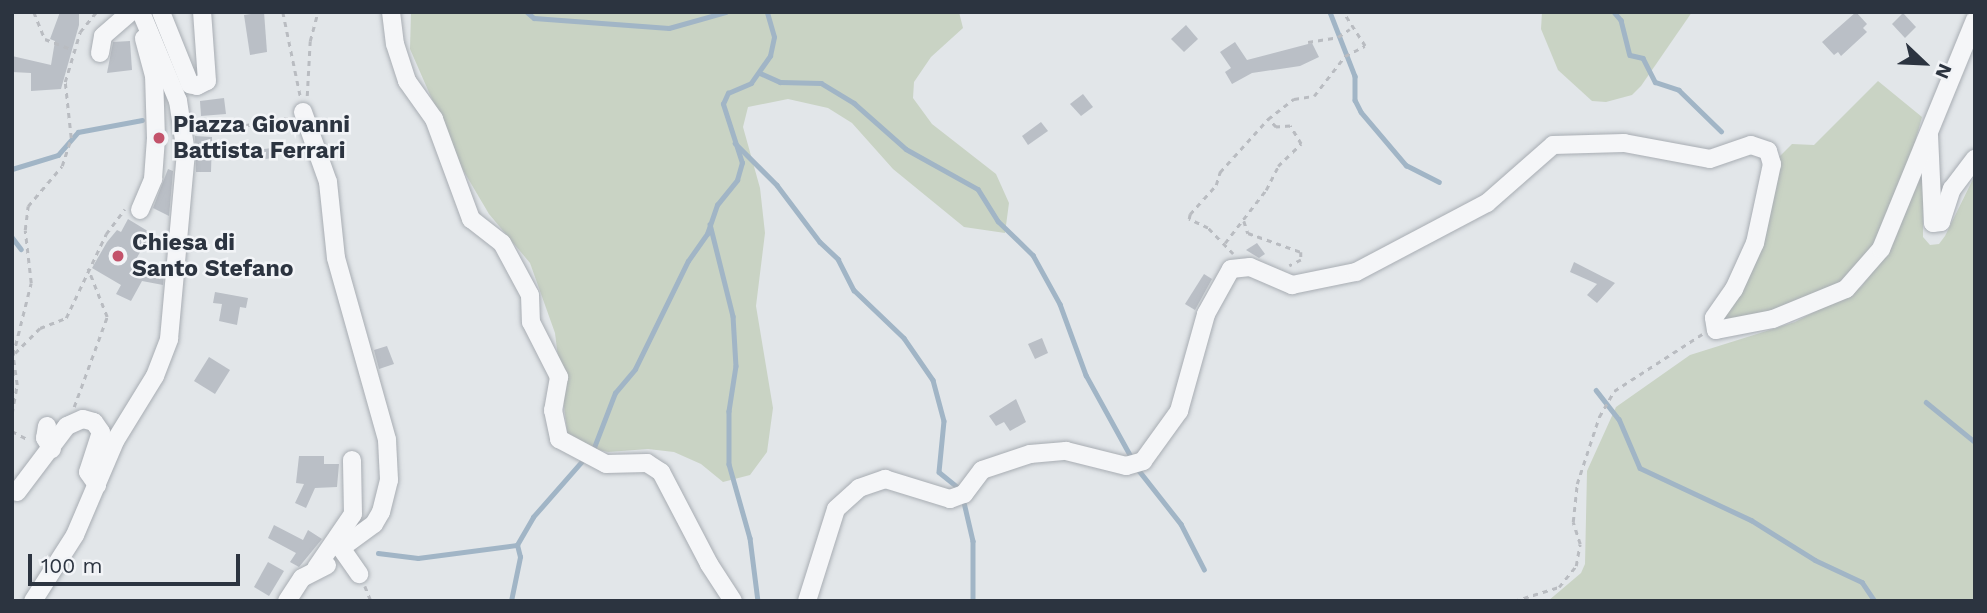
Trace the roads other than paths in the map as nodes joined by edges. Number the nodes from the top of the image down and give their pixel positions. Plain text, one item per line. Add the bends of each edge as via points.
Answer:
1 (161, 12) edge
2 (202, 12) edge
3 (391, 12) edge
4 (139, 19) edge
5 (1975, 20) edge
6 (100, 53) dead end
7 (305, 119) road end
8 (1928, 131) junction
9 (1975, 159) edge
10 (135, 207) road end
11 (47, 426) dead end
12 (52, 449) junction
13 (352, 460) dead end
14 (97, 485) junction
15 (17, 492) dead end
16 (316, 568) junction
17 (33, 601) edge
18 (287, 601) edge
19 (733, 601) edge
20 (807, 601) edge

1 - 2 street via 190,84 197,86 206,81
3 - 19 street via 407,81 434,119 471,219 502,243 530,295 531,322 559,377 553,410 559,439 606,464 647,464 661,472
4 - 6 street via 103,36
4 - 10 street via 154,76 156,138 153,179
4 - 14 street via 163,58 181,120 186,153 182,234 166,354 116,441
5 - 8 street
7 - 16 street via 328,183 336,258 374,383 389,459 387,498 381,512 374,524 341,548 359,574 339,564
8 - 9 street via 1933,223 1941,222 1952,189
8 - 20 street via 1881,249 1854,284 1773,318 1721,331 1713,327 1714,318 1734,289 1755,243 1772,156 1756,145 1710,159 1624,143 1563,142 1545,150 1520,179 1468,216 1370,266 1300,285 1242,265 1227,273 1214,295 1179,411 1143,461 1126,466 1066,451 1040,452 994,463 975,477 964,494 950,499 894,480 868,483 836,509
11 - 12 street via 46,438
12 - 14 street via 75,420 94,422 101,432 88,472
12 - 15 street
13 - 16 street via 353,514
14 - 17 street via 75,535
16 - 18 street via 302,578

